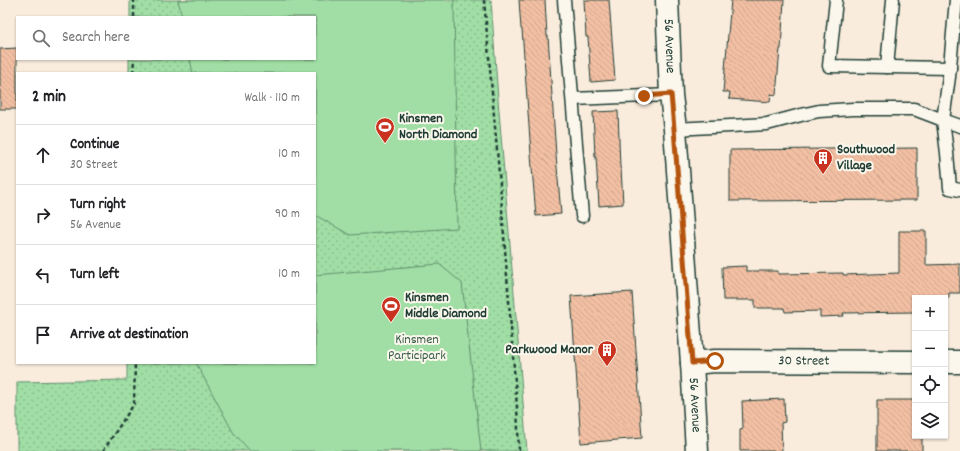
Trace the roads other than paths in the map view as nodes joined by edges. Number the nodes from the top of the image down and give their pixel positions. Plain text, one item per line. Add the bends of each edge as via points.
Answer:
1 (564, 0) edge
2 (666, 0) edge
3 (836, 0) edge
4 (893, 0) edge
5 (956, 0) edge
6 (886, 67) junction
7 (950, 68) junction
8 (671, 94) junction
9 (573, 99) junction
10 (943, 120) junction
11 (960, 126) edge
12 (674, 129) junction
13 (960, 190) edge
14 (582, 216) dead end
15 (912, 362) edge
16 (948, 362) edge
17 (960, 362) edge
18 (692, 363) junction
19 (697, 451) edge

1 - 9 lane
2 - 8 street, 56 Avenue
3 - 6 lane via 829,66
4 - 6 lane
5 - 7 lane
6 - 7 lane
7 - 10 lane
8 - 9 lane
8 - 12 street, 56 Avenue
9 - 14 lane
10 - 11 lane
10 - 12 lane via 914,110 853,109 819,111 767,124
10 - 13 lane via 950,188
12 - 18 street, 56 Avenue
15 - 18 street, 30 Street
16 - 17 street
18 - 19 street, 56 Avenue

